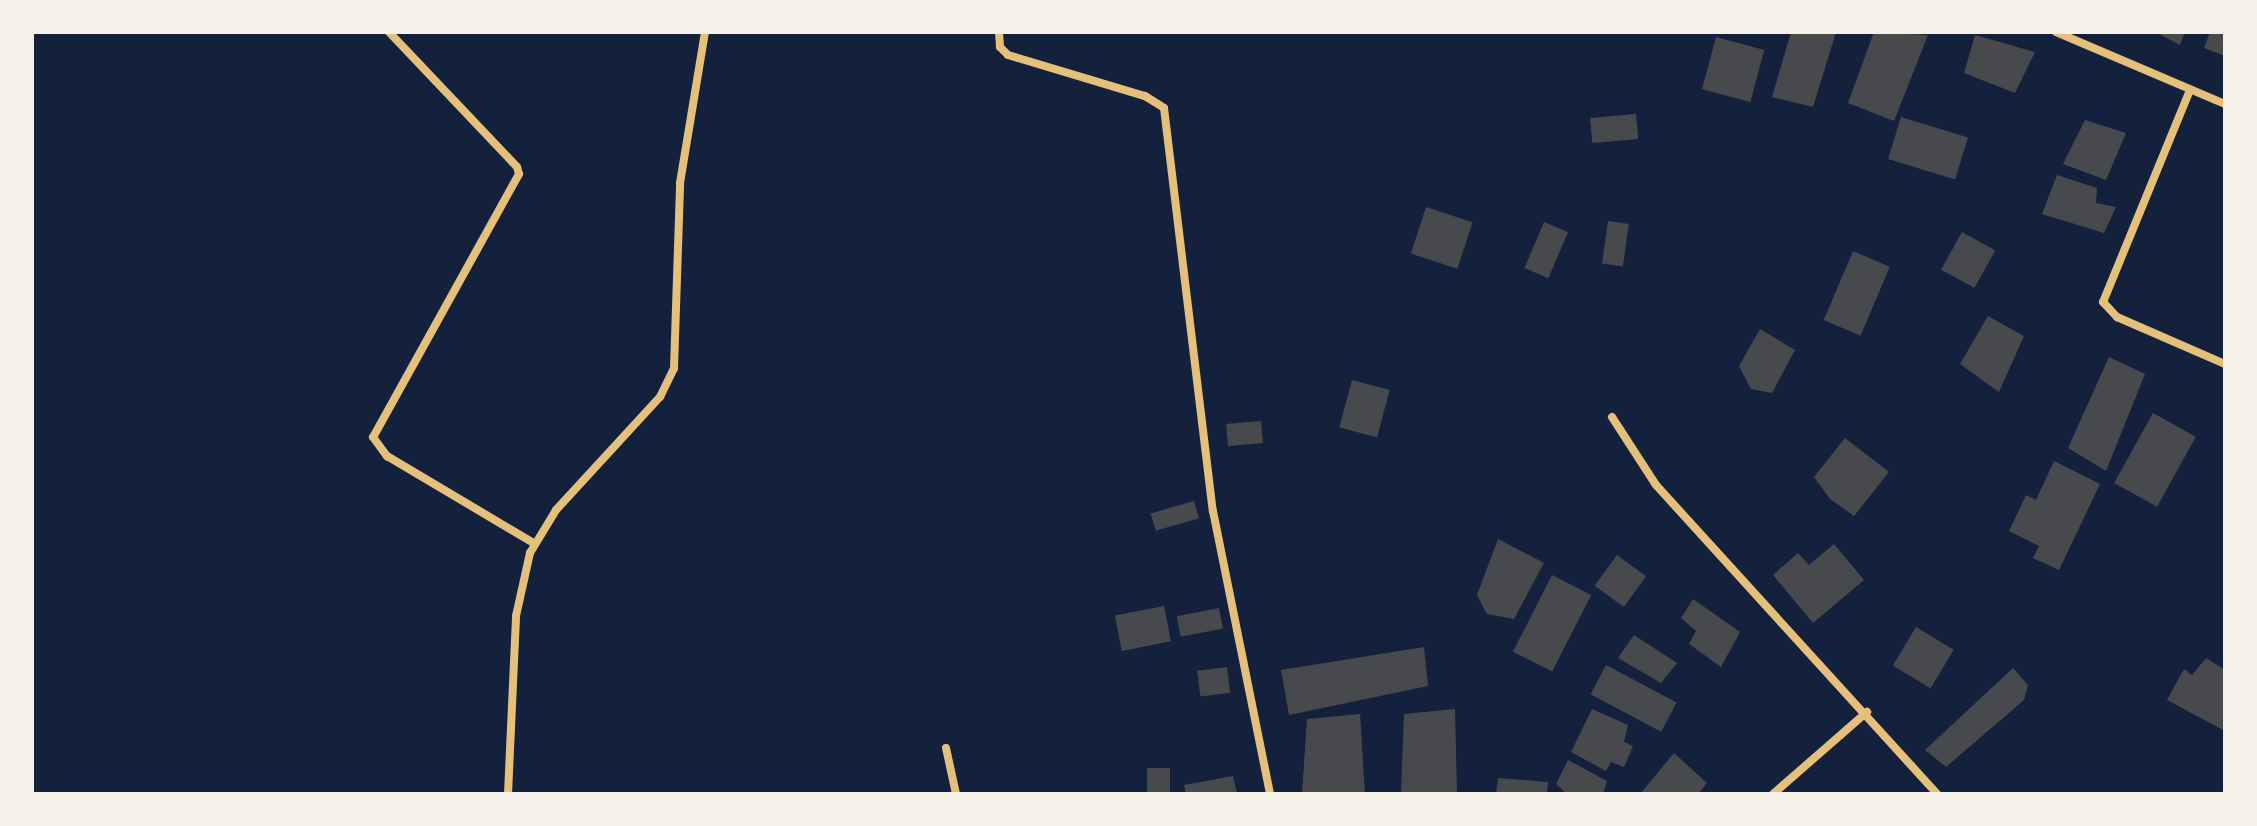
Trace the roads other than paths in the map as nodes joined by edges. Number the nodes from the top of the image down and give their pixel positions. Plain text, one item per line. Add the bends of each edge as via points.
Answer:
1 (389, 32) edge
2 (705, 32) edge
3 (999, 32) edge
4 (2056, 32) edge
5 (2190, 90) junction
6 (2225, 104) edge
7 (2225, 364) edge
8 (1612, 417) dead end
9 (535, 544) junction
10 (1867, 712) junction
11 (946, 748) dead end
12 (508, 794) edge
13 (956, 794) edge
14 (1270, 794) edge
15 (1773, 794) edge
16 (1937, 794) edge

1 - 9 street via 519,174 373,437 387,456
2 - 9 street via 680,183 670,383 556,510
3 - 14 street via 1000,47 1008,55 1145,96 1164,108 1213,511
4 - 5 street
5 - 6 street
5 - 7 street via 2103,302 2117,317
8 - 10 street via 1656,485
9 - 12 street via 523,571 516,616
10 - 15 street
10 - 16 street
11 - 13 street

